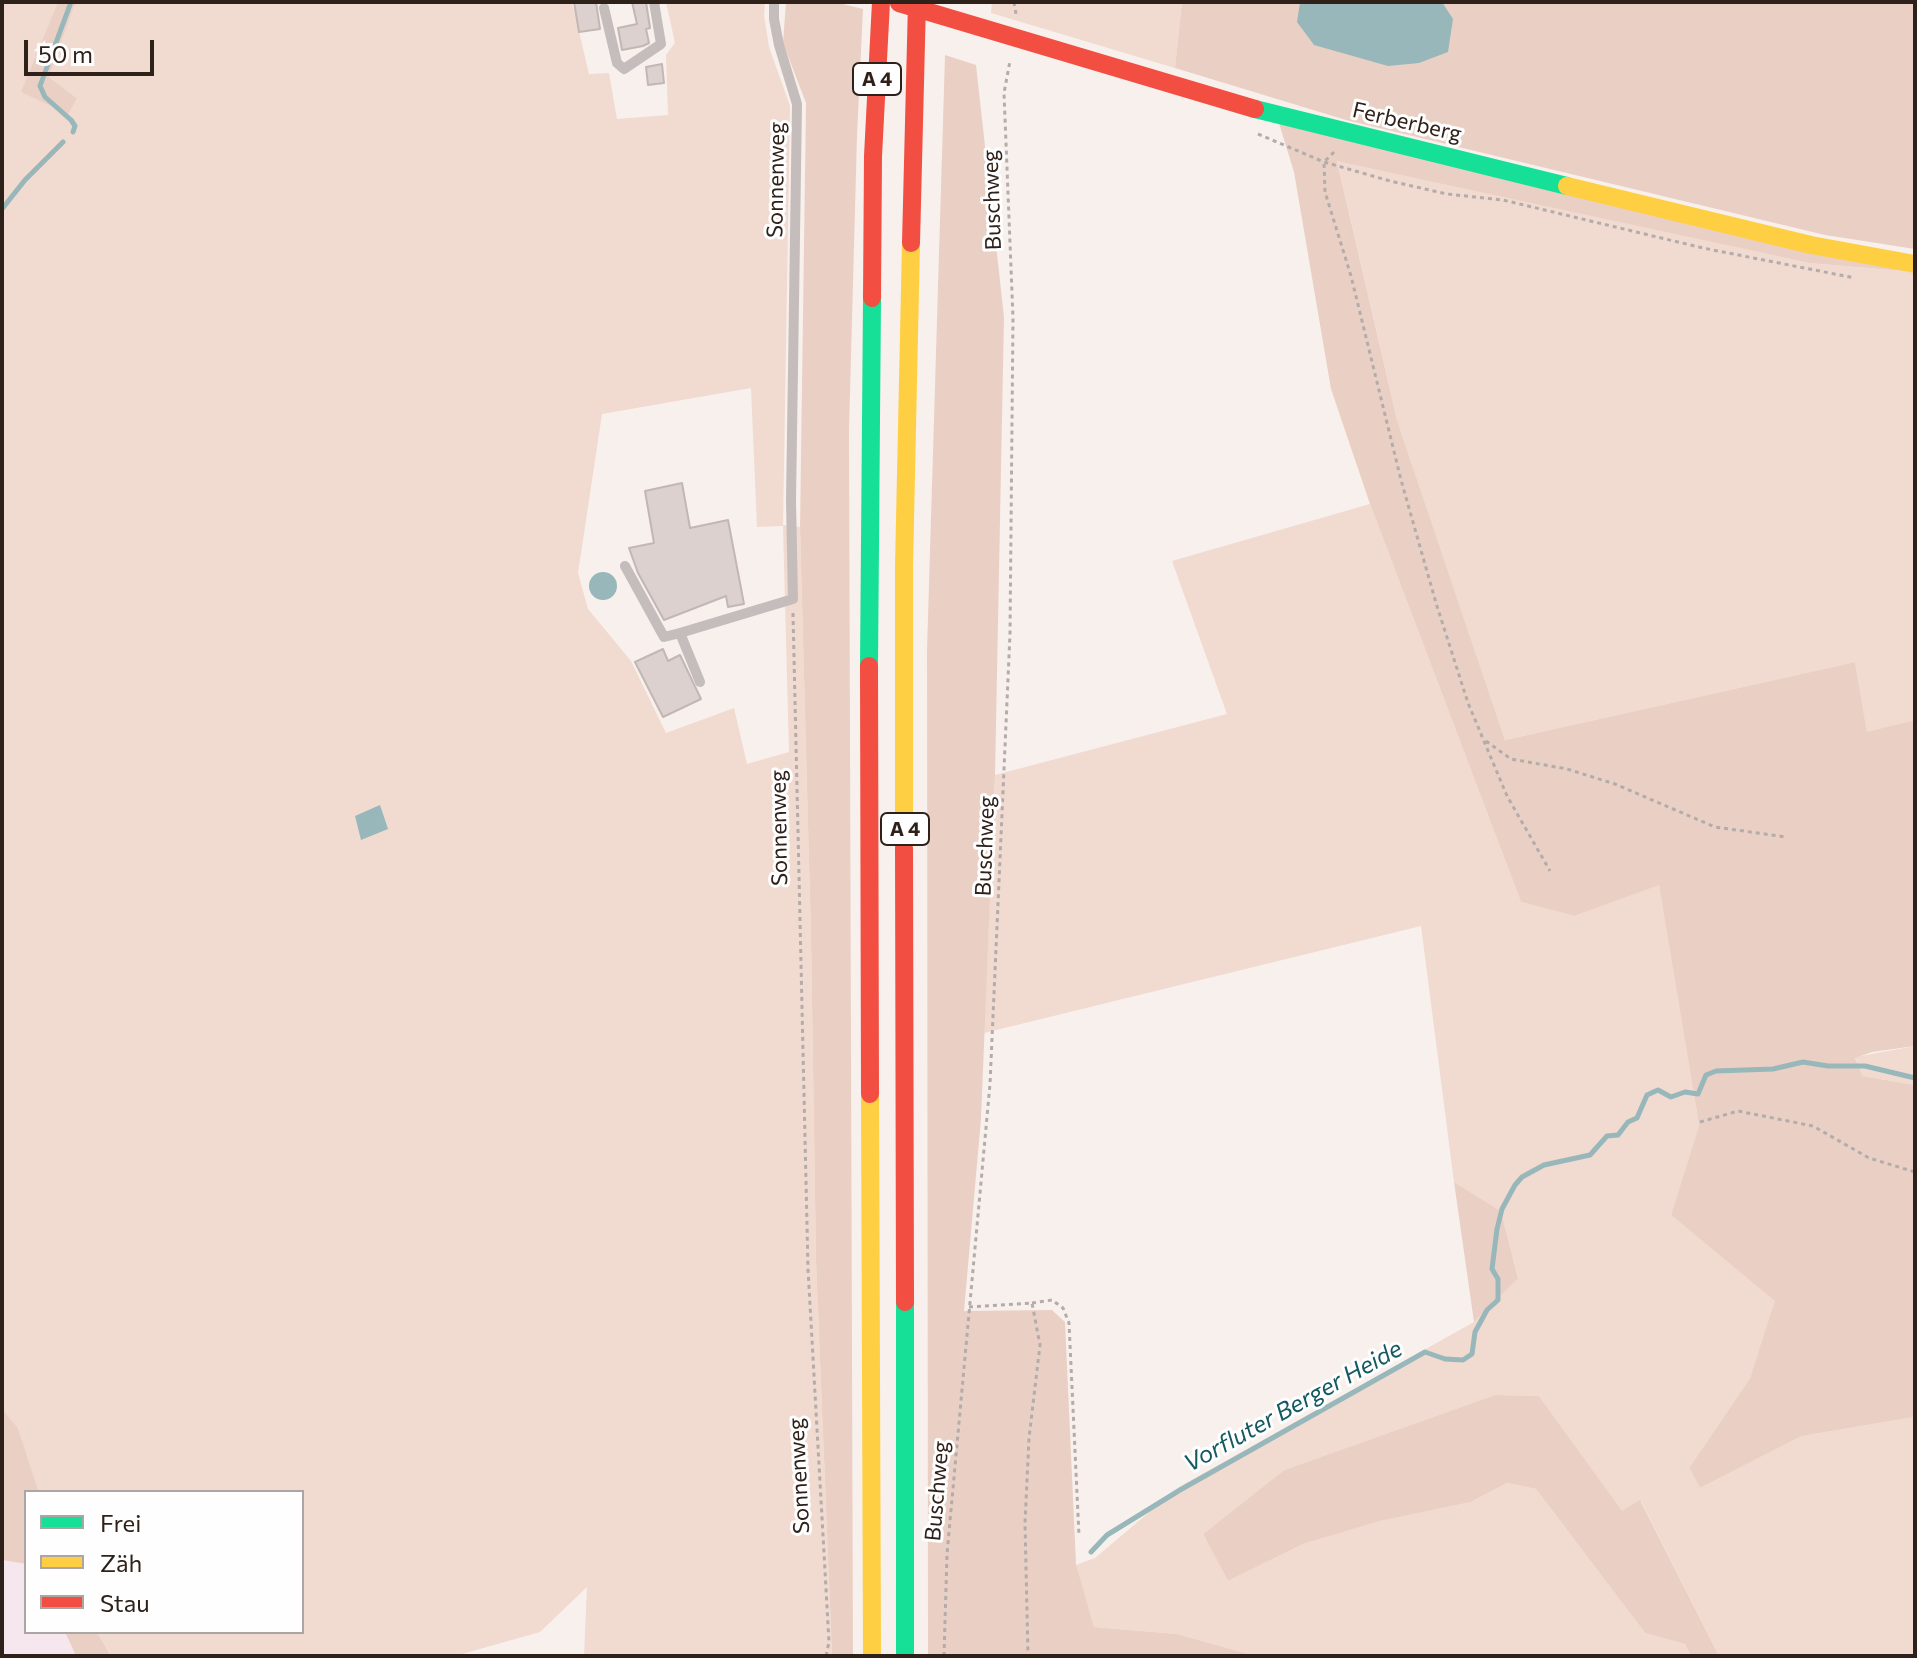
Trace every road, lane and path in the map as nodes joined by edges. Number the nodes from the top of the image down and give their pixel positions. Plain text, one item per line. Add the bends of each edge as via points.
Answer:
1 (654, 2) edge
2 (774, 2) edge
3 (881, 2) edge
4 (895, 2) edge
5 (917, 2) edge
6 (604, 8) dead end
7 (1015, 37) junction
8 (1255, 133) dead end
9 (1361, 135) junction
10 (1324, 162) junction
11 (1915, 264) edge
12 (1866, 279) dead end
13 (625, 566) dead end
14 (793, 599) junction
15 (680, 633) junction
16 (700, 682) dead end
17 (1486, 741) junction
18 (1786, 837) dead end
19 (1550, 871) dead end
20 (1700, 1122) dead end
21 (1915, 1172) edge
22 (1032, 1303) junction
23 (969, 1307) junction
24 (1079, 1536) dead end
25 (826, 1656) edge
26 (872, 1656) edge
27 (905, 1656) edge
28 (944, 1656) edge
29 (1028, 1656) edge

1 - 6 lane via 661,44 624,69 617,63
2 - 14 lane, Sonnenweg via 779,45 797,104
3 - 26 main road, A 4 via 873,156 869,555
4 - 7 main road, Ferberberg
5 - 27 main road, A 4 via 904,566
7 - 9 main road, Ferberberg
7 - 23 path, Buschweg via 1004,93 1013,318 1010,634 990,1084
8 - 10 path
9 - 10 path
9 - 11 main road, Ferberberg via 1811,245
10 - 12 path via 1447,194 1503,200 1703,248
10 - 17 path via 1325,192 1401,480 1468,703
13 - 15 lane via 664,637
14 - 15 lane
14 - 25 path, Sonnenweg via 807,1253
15 - 16 lane
17 - 18 path via 1511,759 1615,784 1715,827
17 - 19 path via 1507,796
20 - 21 path via 1738,1111 1813,1126 1869,1158
22 - 23 path
22 - 24 path via 1052,1300 1063,1308 1069,1323
22 - 29 path via 1040,1345 1025,1523
23 - 28 path, Buschweg via 947,1554

